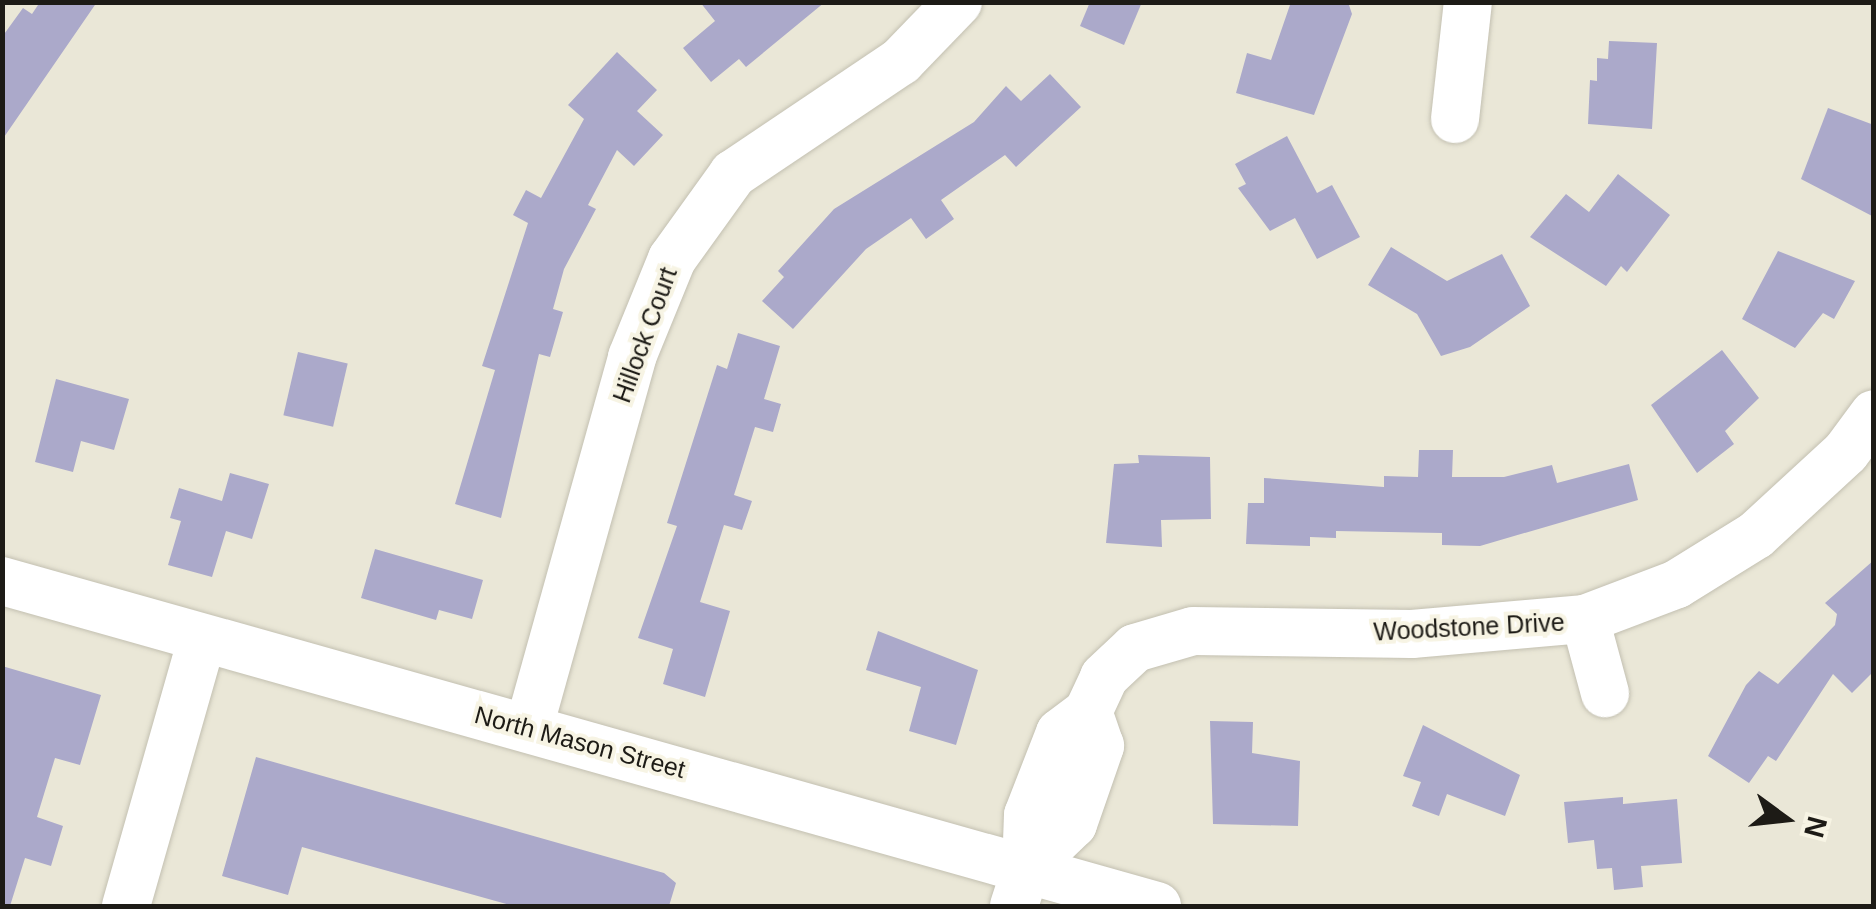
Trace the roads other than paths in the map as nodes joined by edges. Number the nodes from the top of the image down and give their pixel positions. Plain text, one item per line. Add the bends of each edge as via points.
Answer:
1 (958, 2) edge
2 (1468, 2) edge
3 (1455, 119) dead end
4 (1874, 414) edge
5 (2, 582) edge
6 (1585, 619) junction
7 (202, 639) junction
8 (1604, 693) dead end
9 (528, 728) junction
10 (1020, 888) edge
11 (126, 906) edge
12 (1157, 906) edge

1 - 9 street, Hillock Court via 901,61 734,174 672,259 632,357
2 - 3 street
4 - 6 street, Woodstone Drive via 1846,452 1756,535 1677,584
5 - 7 street, North Mason Street
6 - 8 street
6 - 10 street, Woodstone Drive via 1412,634 1193,631 1120,658 1088,712 1100,746 1074,824
7 - 9 street, North Mason Street
7 - 11 street
9 - 10 street, North Mason Street
10 - 12 street, North Mason Street

